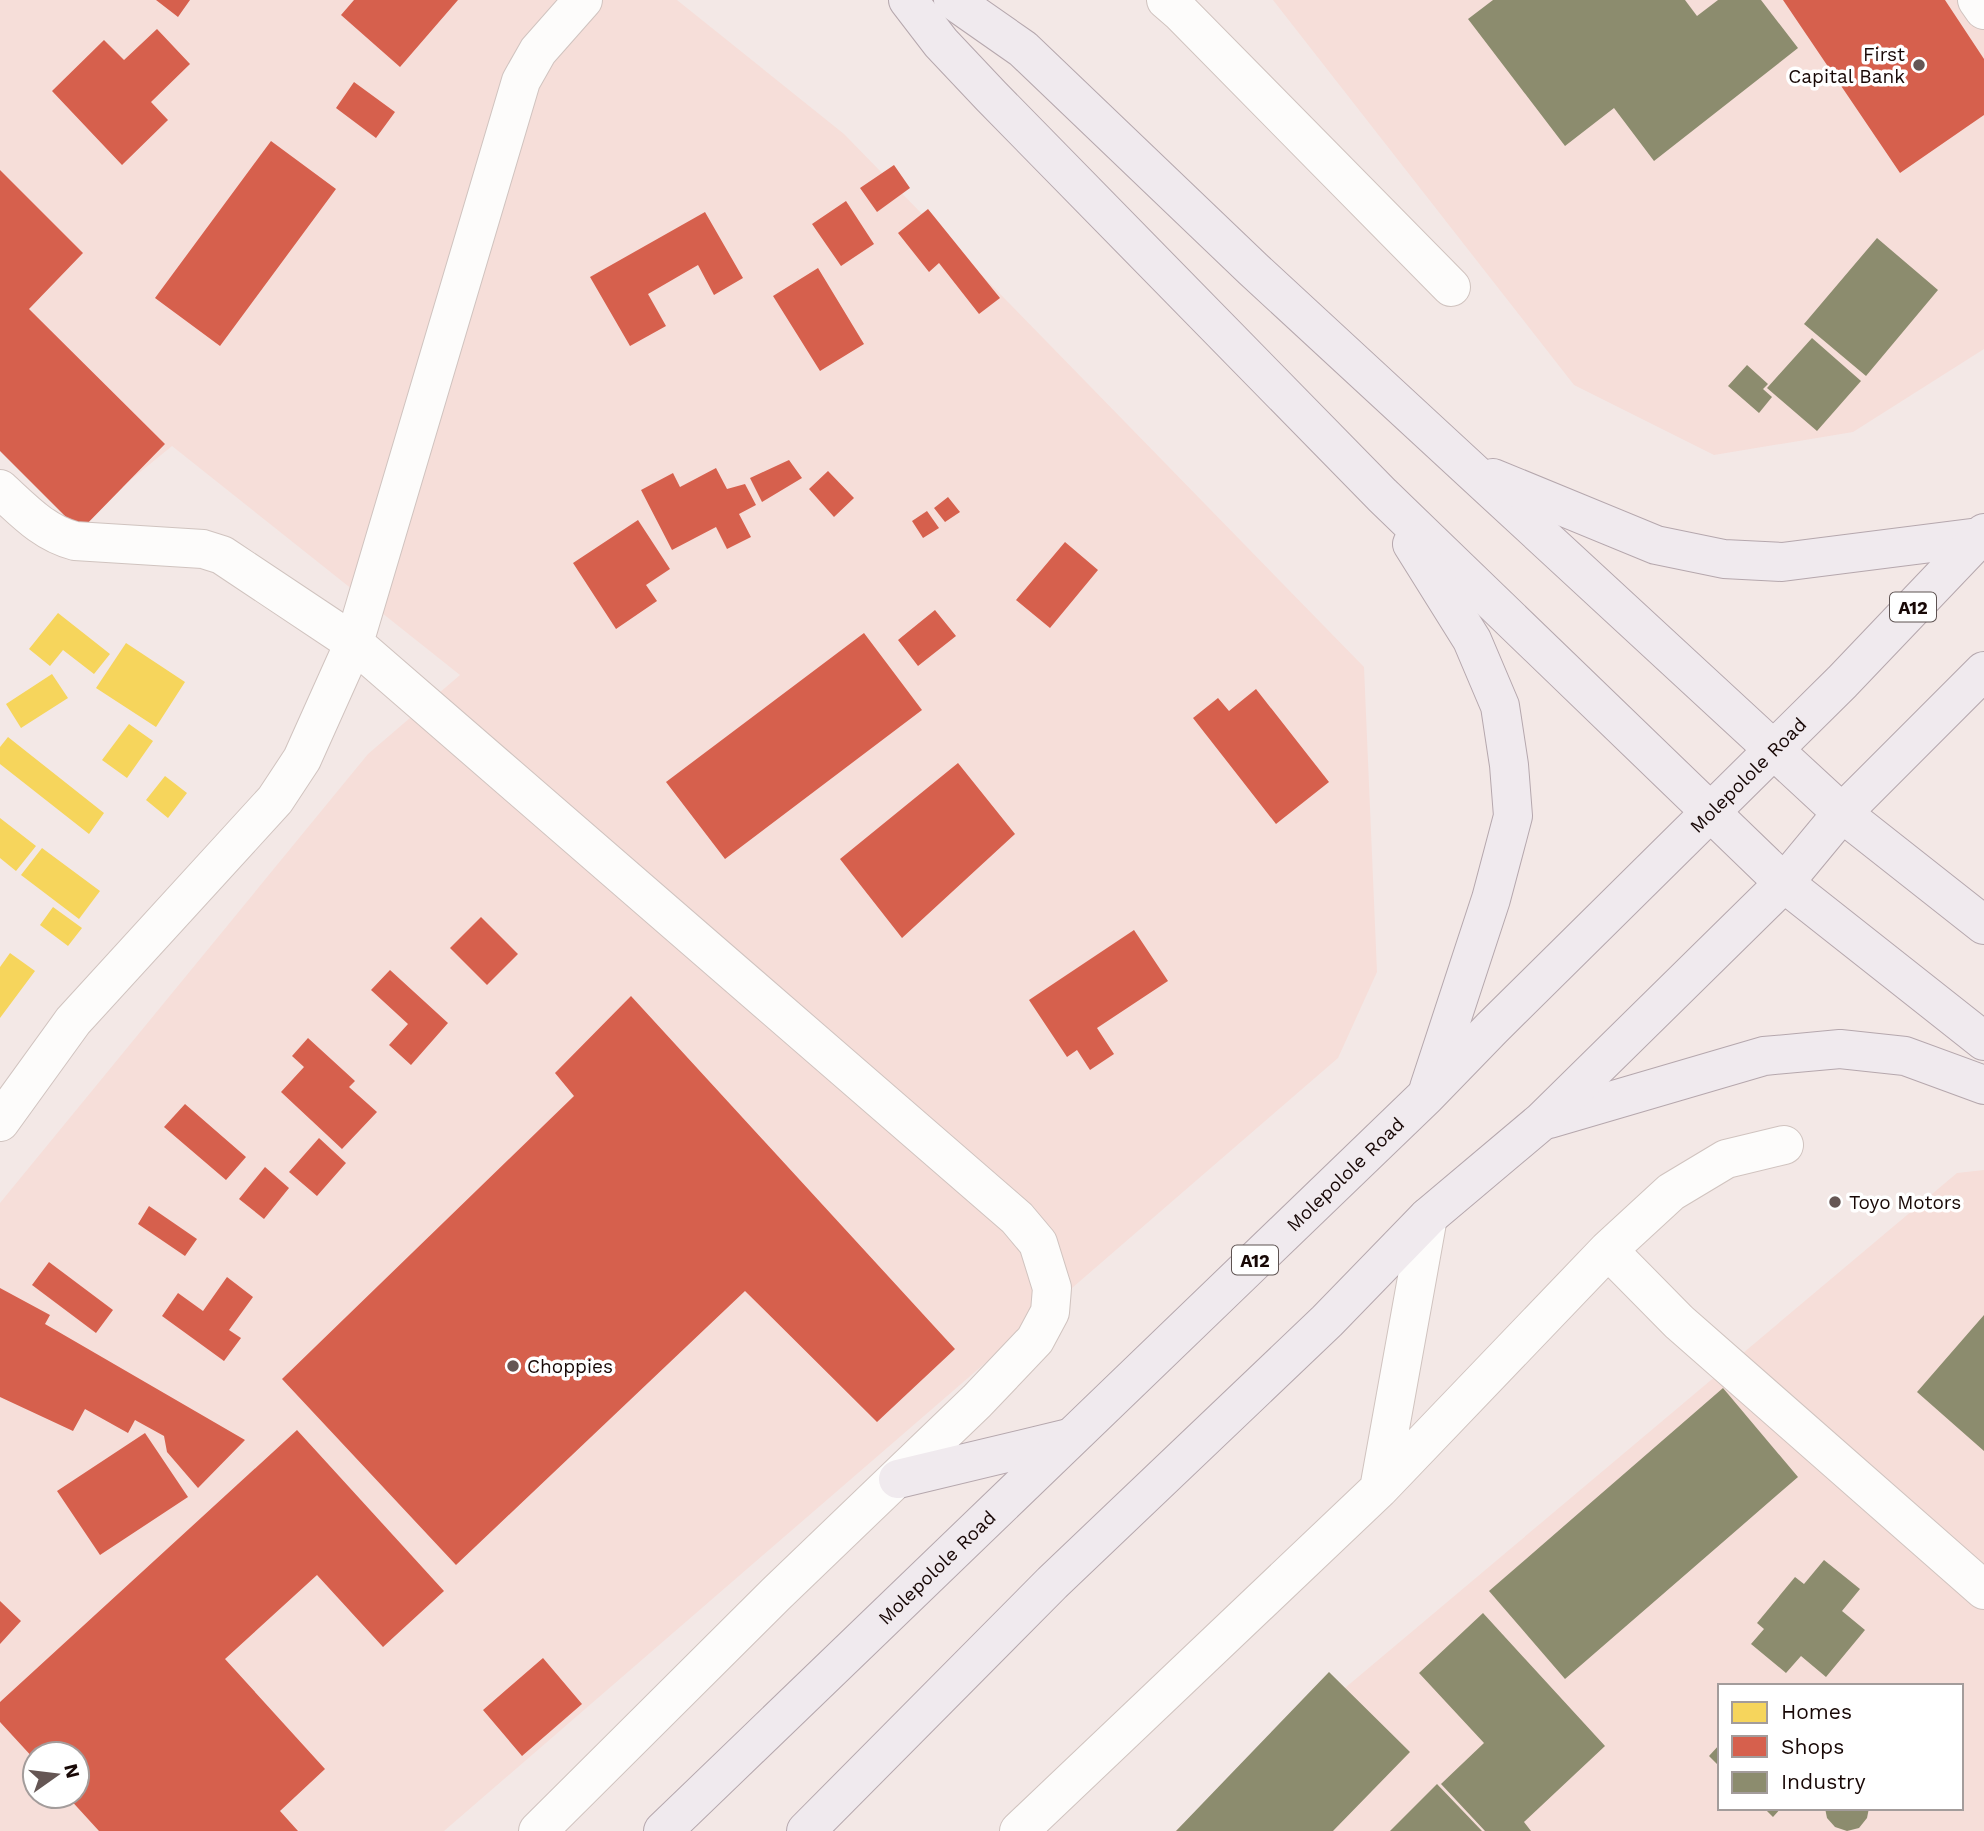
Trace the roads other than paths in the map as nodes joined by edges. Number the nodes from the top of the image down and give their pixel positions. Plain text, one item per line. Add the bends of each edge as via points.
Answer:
1 (583, 0) edge
2 (908, 0) edge
3 (953, 0) edge
4 (1977, 0) edge
5 (1182, 4) edge
6 (1984, 10) edge
7 (1451, 287) dead end
8 (1468, 468) junction
9 (0, 489) edge
10 (1381, 495) junction
11 (1982, 535) edge
12 (354, 643) junction
13 (1984, 671) edge
14 (1774, 750) junction
15 (1710, 812) junction
16 (1842, 813) junction
17 (1784, 883) junction
18 (1984, 925) edge
19 (1984, 1041) edge
20 (1984, 1085) edge
21 (1426, 1096) junction
22 (1542, 1121) junction
23 (0, 1122) edge
24 (1784, 1145) dead end
25 (1427, 1217) junction
26 (1608, 1250) junction
27 (1069, 1438) junction
28 (898, 1479) junction
29 (1379, 1489) junction
30 (1984, 1590) edge
31 (538, 1831) edge
32 (663, 1831) edge
33 (806, 1831) edge
34 (1019, 1831) edge

1 - 12 street via 538,51 521,81
2 - 10 main road via 958,61
3 - 8 main road via 1023,49
4 - 6 street
5 - 7 street
8 - 11 main road via 1656,545 1724,559 1782,562
8 - 14 main road
9 - 12 street via 41,527 60,537 203,549 222,555
10 - 15 main road
10 - 21 main road via 1472,640 1500,706 1513,816 1491,899
11 - 14 main road, Molepolole Road / A12
12 - 23 street via 302,759 282,789 73,1021
12 - 28 street via 1017,1218 1038,1243 1052,1288 1049,1312 1035,1340
13 - 16 main road
14 - 15 main road, Molepolole Road / A12
14 - 16 main road
15 - 17 main road
15 - 21 main road, Molepolole Road / A12
16 - 17 main road
16 - 18 main road
17 - 19 main road
17 - 22 main road
20 - 22 main road via 1905,1056 1840,1049 1763,1056
21 - 27 main road, Molepolole Road / A12
22 - 25 main road
24 - 26 street via 1726,1159 1671,1192
25 - 29 street
25 - 33 main road via 1328,1321 1052,1583
26 - 29 street
26 - 30 street via 1679,1322
27 - 28 main road
27 - 32 main road, Molepolole Road / A12
28 - 31 street via 775,1594
29 - 34 street

